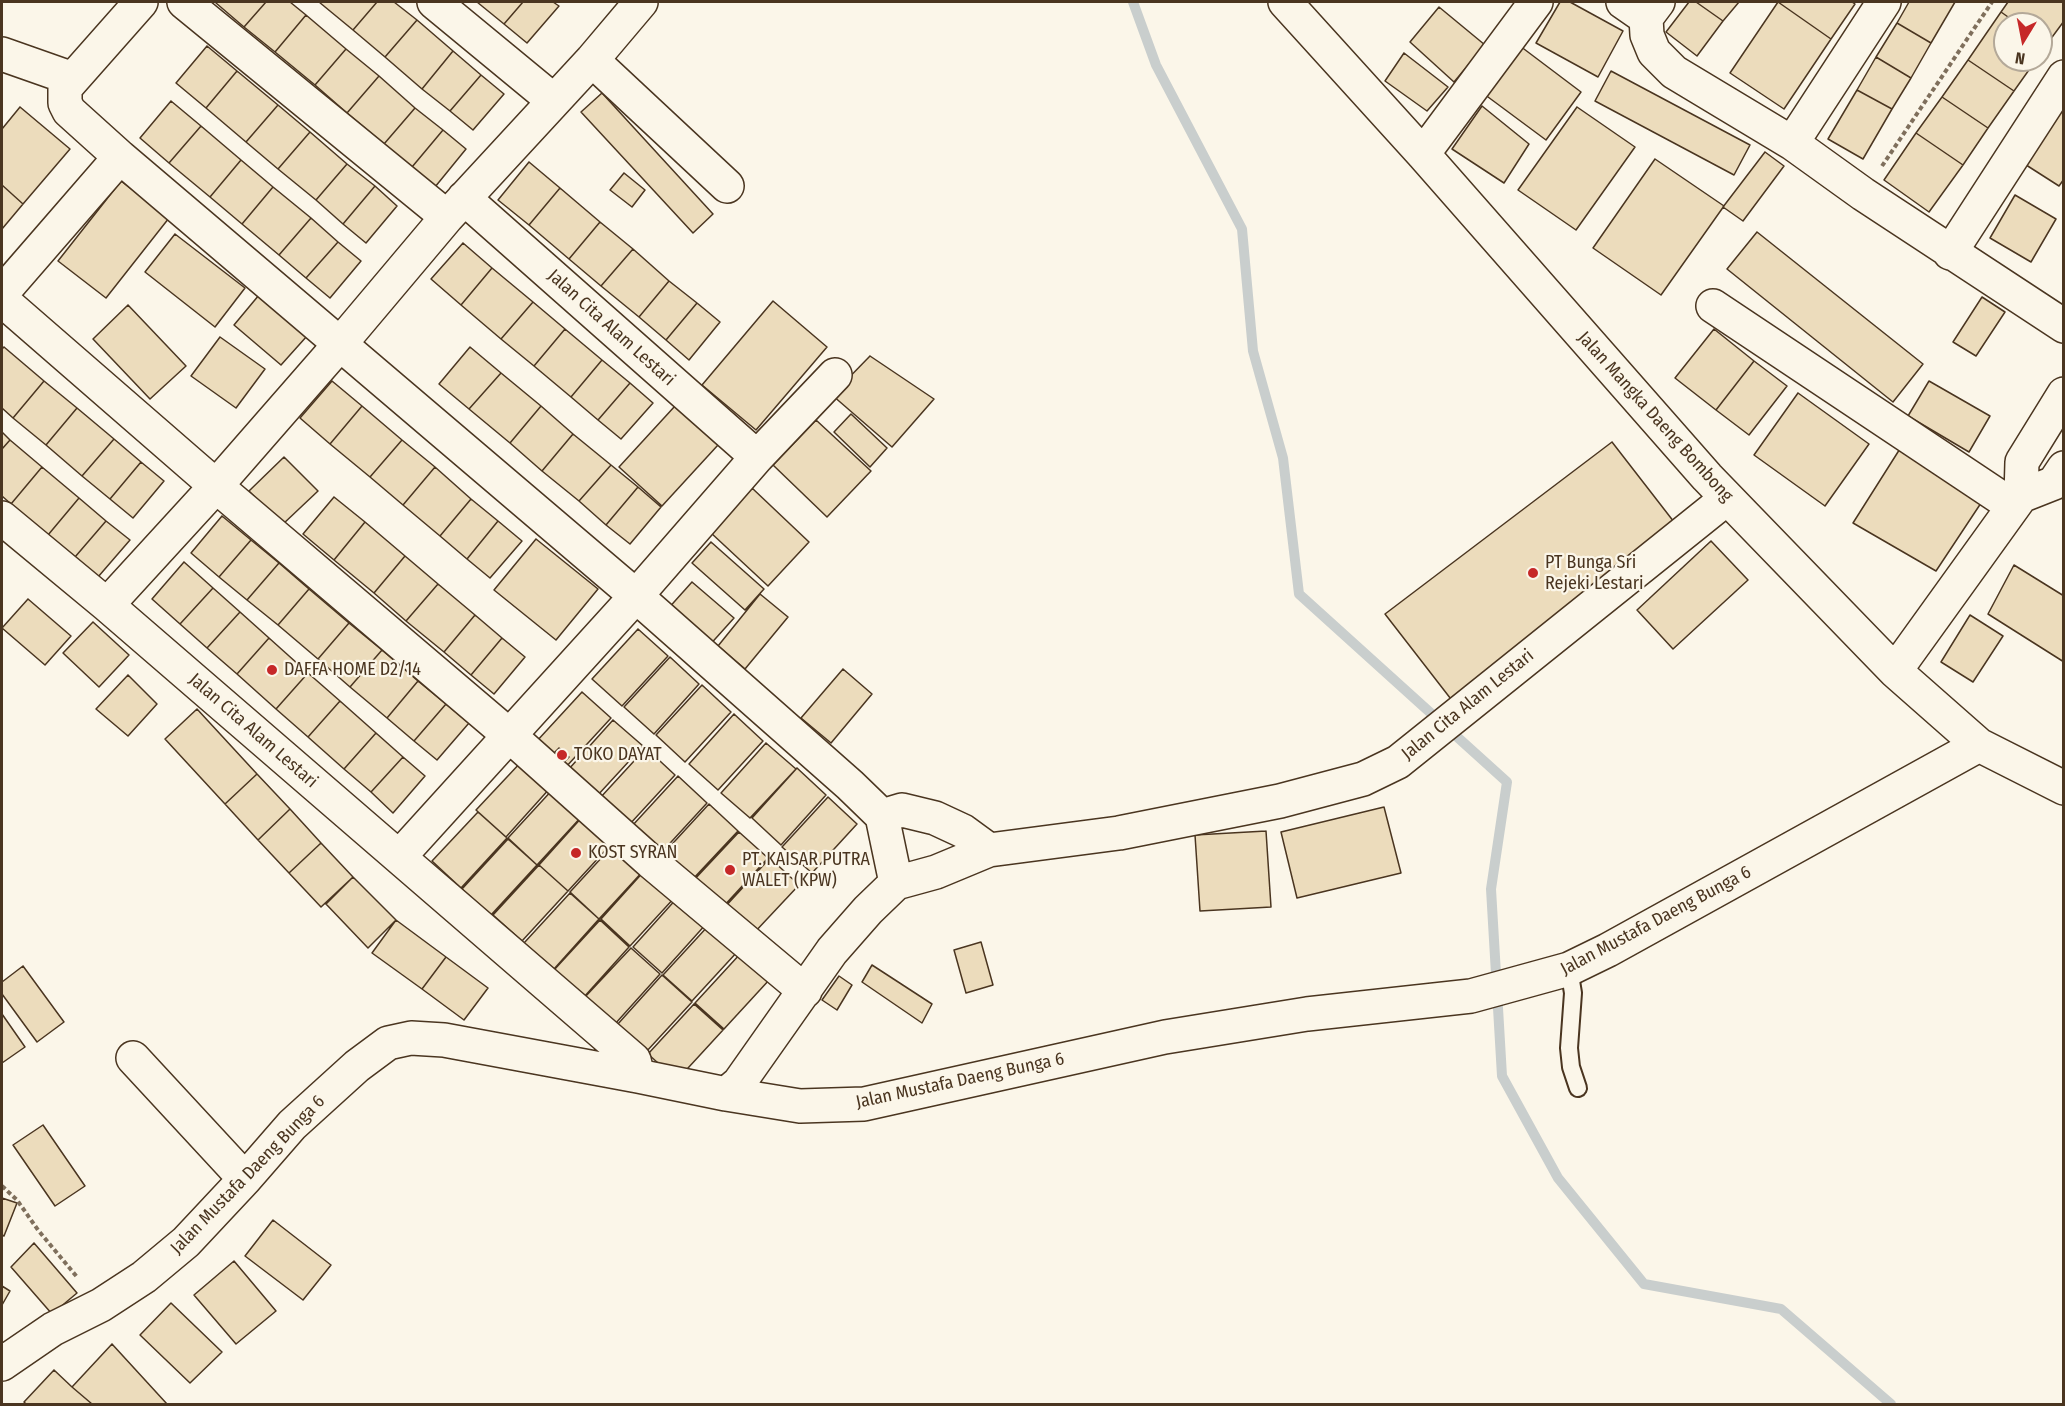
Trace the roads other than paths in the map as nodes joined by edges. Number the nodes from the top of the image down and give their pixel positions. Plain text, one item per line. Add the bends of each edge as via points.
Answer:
1 (141, 2) edge
2 (184, 2) edge
3 (434, 2) edge
4 (641, 2) edge
5 (1536, 2) edge
6 (1884, 2) edge
7 (1293, 5) edge
8 (1642, 7) edge
9 (2, 54) edge
10 (592, 60) junction
11 (2064, 77) edge
12 (74, 79) junction
13 (554, 101) junction
14 (1792, 143) junction
15 (1423, 154) junction
16 (120, 157) junction
17 (727, 186) dead end
18 (456, 208) junction
19 (1950, 253) junction
20 (2, 293) edge
21 (2, 300) edge
22 (1713, 306) dead end
23 (2064, 326) edge
24 (340, 345) junction
25 (835, 375) dead end
26 (2064, 394) edge
27 (757, 457) junction
28 (2022, 462) junction
29 (2060, 480) edge
30 (216, 486) junction
31 (1726, 499) junction
32 (2017, 501) junction
33 (2, 518) edge
34 (636, 596) junction
35 (107, 605) junction
36 (1895, 671) junction
37 (510, 736) junction
38 (1979, 745) junction
39 (2064, 788) edge
40 (882, 816) junction
41 (989, 850) junction
42 (399, 857) junction
43 (896, 883) junction
44 (1569, 969) junction
45 (805, 991) junction
46 (133, 1058) dead end
47 (636, 1068) junction
48 (732, 1088) junction
49 (1578, 1088) dead end
50 (246, 1179) junction
51 (2, 1364) edge

1 - 12 street
2 - 18 street, Jalan Cita Alam Lestari
3 - 13 street
4 - 10 street
5 - 15 street
6 - 14 street
7 - 15 street, Jalan Mangka Daeng Bombong
8 - 14 street via 1653,52 1674,72
9 - 12 street
10 - 13 street
10 - 17 street
11 - 19 street
12 - 16 street via 65,88 69,111
13 - 18 street
14 - 19 street
15 - 31 street, Jalan Mangka Daeng Bombong
16 - 20 street
16 - 24 street
18 - 24 street
18 - 27 street, Jalan Cita Alam Lestari
19 - 23 street
21 - 30 street
22 - 32 street
24 - 30 street
24 - 34 street
25 - 27 street
26 - 28 street
27 - 34 street
28 - 29 street
28 - 32 street
29 - 32 street
30 - 35 street
30 - 37 street
31 - 36 street, Jalan Mangka Daeng Bombong
31 - 41 street, Jalan Cita Alam Lestari via 1398,762 1362,779 1280,801 1119,833
32 - 36 street
33 - 35 street, Jalan Cita Alam Lestari
34 - 37 street
34 - 40 street
35 - 42 street, Jalan Cita Alam Lestari
36 - 38 street, Jalan Mangka Daeng Bombong
37 - 42 street
37 - 45 street via 651,862
38 - 39 street, Jalan Mangka Daeng Bombong
38 - 44 street, Jalan Mustafa Daeng Bunga 6
40 - 41 street via 902,810 935,818 963,831
40 - 43 street
41 - 43 street, Jalan Cita Alam Lestari via 936,872
42 - 47 street, Jalan Cita Alam Lestari
43 - 45 street, Jalan Cita Alam Lestari via 832,951
44 - 48 street, Jalan Mustafa Daeng Bunga 6 via 1471,996 1307,1014 1165,1037 864,1104 800,1106
44 - 49 lane via 1573,993 1569,1048
45 - 48 street, Jalan Cita Alam Lestari
46 - 50 street
47 - 48 street, Jalan Mustafa Daeng Bunga 6
47 - 50 street, Jalan Mustafa Daeng Bunga 6 via 444,1040 411,1038 388,1043 292,1125
50 - 51 street, Jalan Mustafa Daeng Bunga 6 via 186,1242 144,1277 101,1305 52,1329

